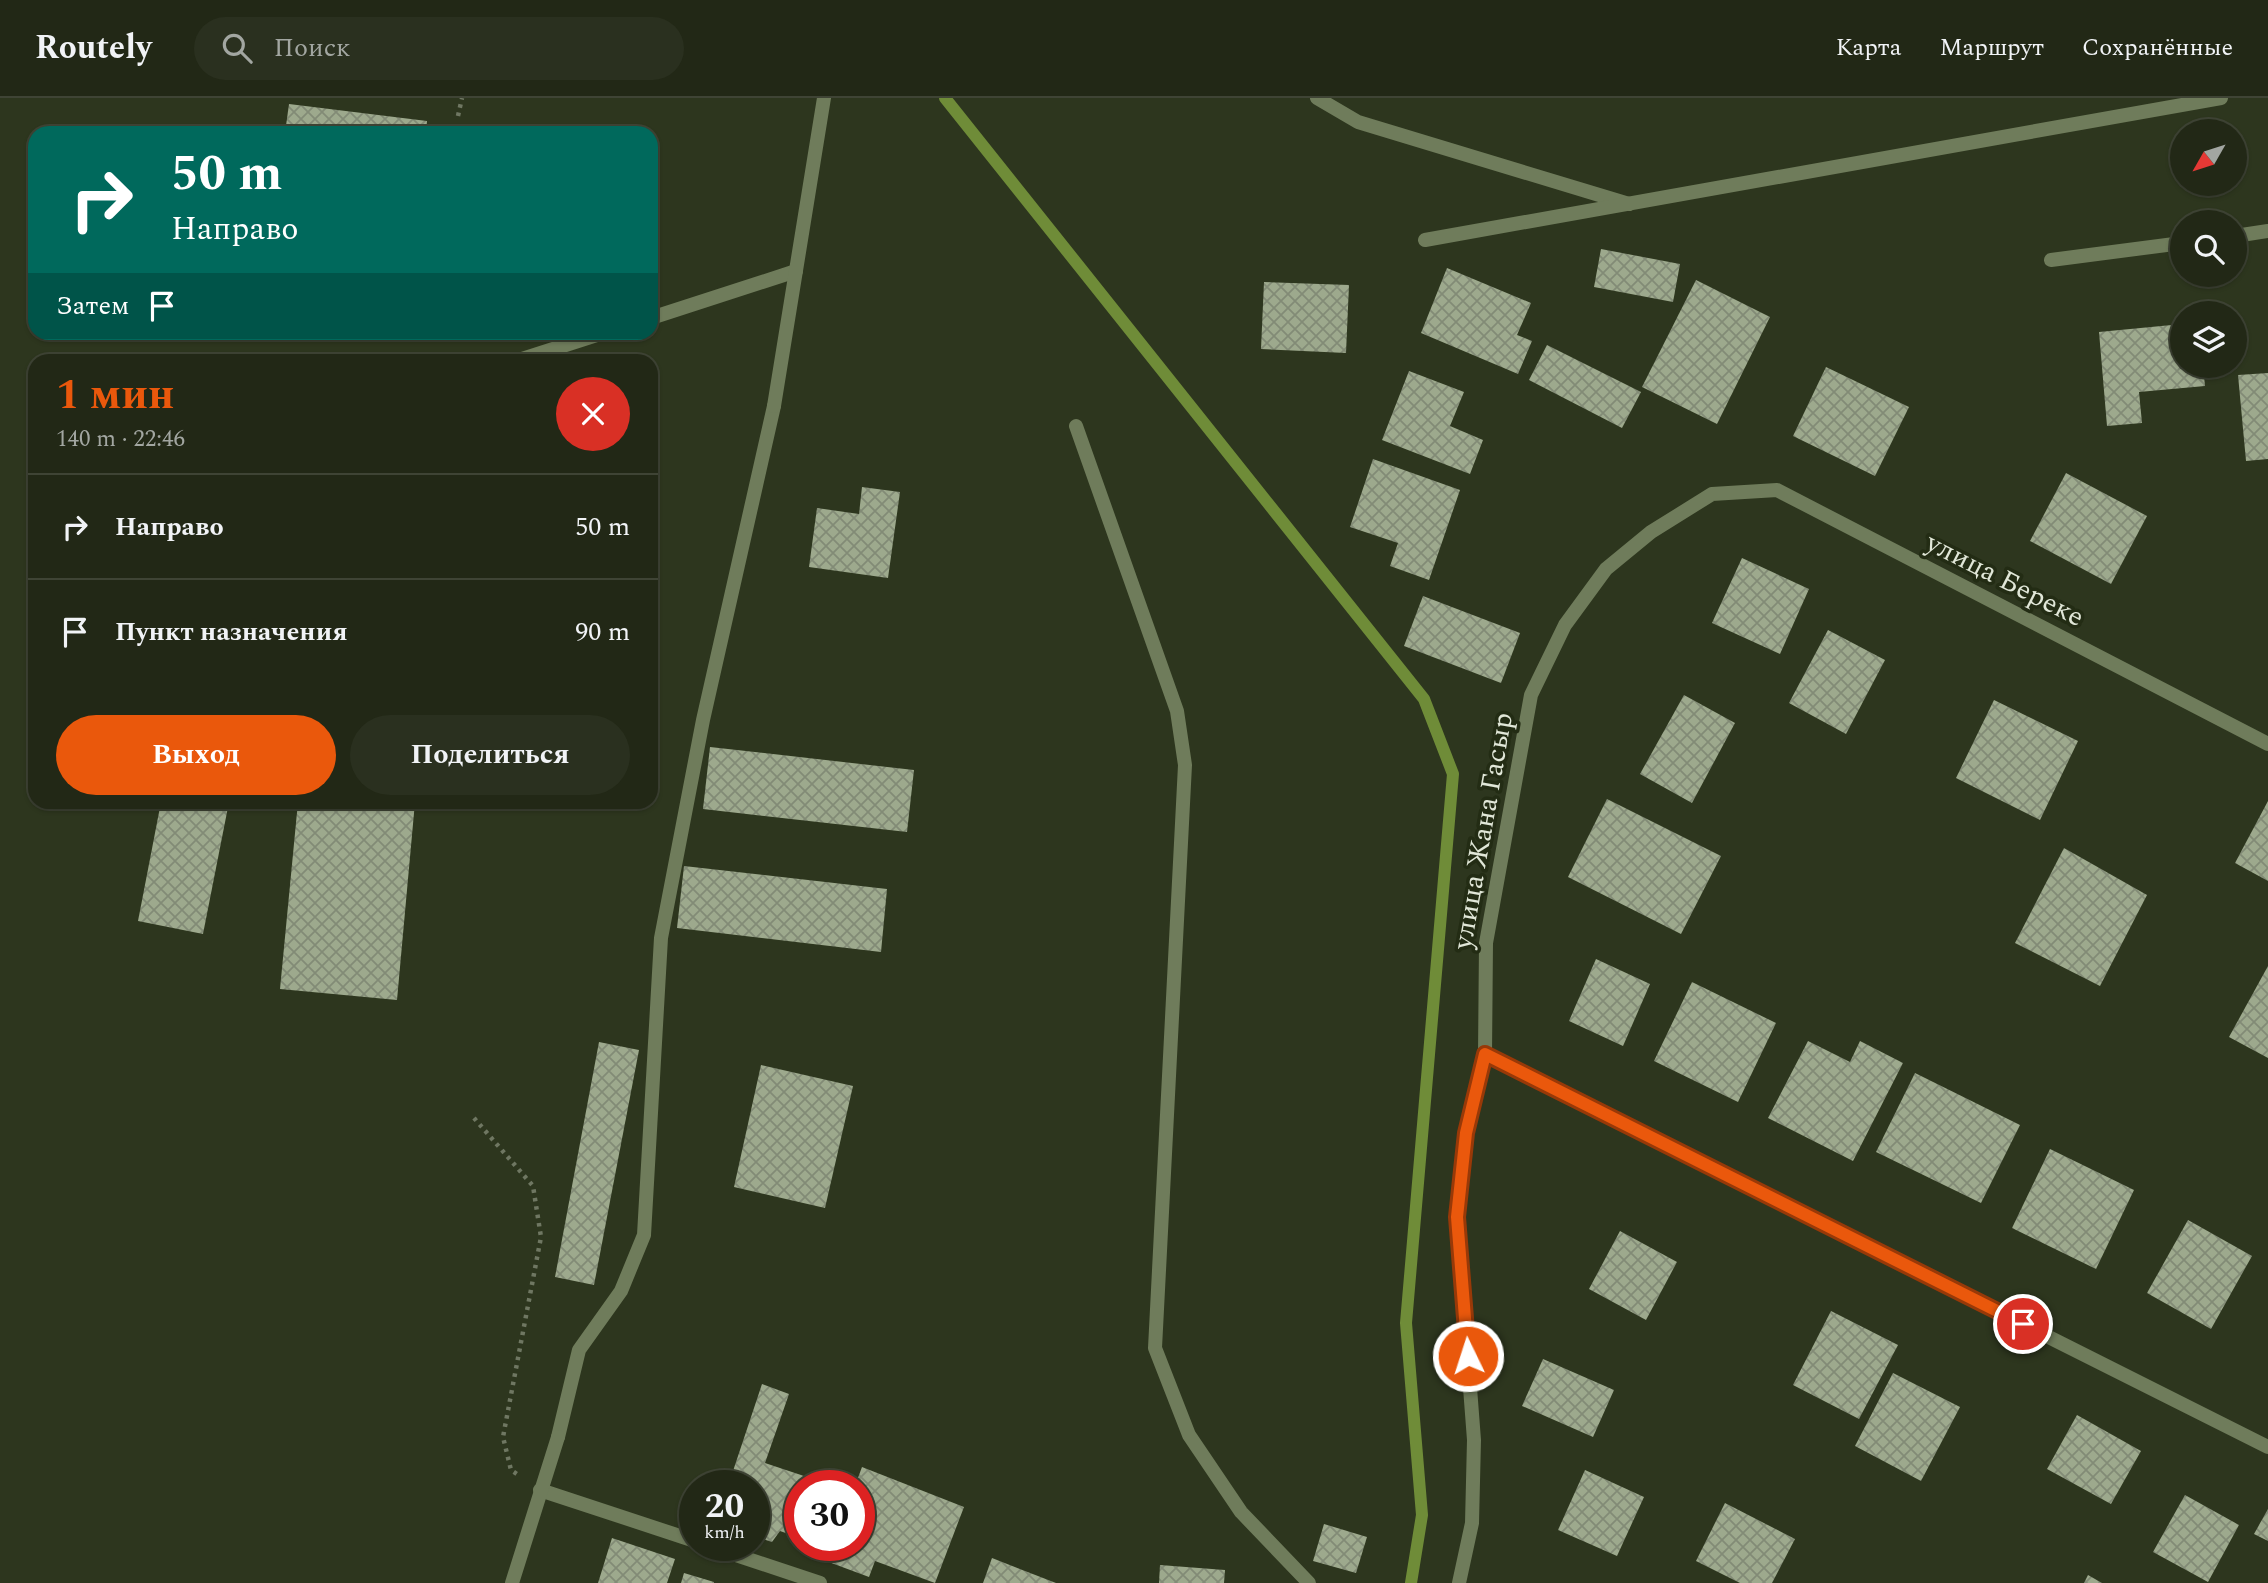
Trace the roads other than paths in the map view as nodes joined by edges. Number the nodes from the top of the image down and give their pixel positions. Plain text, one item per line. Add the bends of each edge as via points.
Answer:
1 (824, 98) edge
2 (1317, 98) edge
3 (2221, 98) edge
4 (2184, 101) edge
5 (1629, 204) junction
6 (2268, 231) edge
7 (2247, 234) edge
8 (1425, 240) dead end
9 (2170, 245) edge
10 (2051, 260) dead end
11 (796, 271) junction
12 (658, 316) edge
13 (581, 340) edge
14 (538, 354) edge
15 (1076, 426) dead end
16 (1712, 494) joint
17 (2268, 744) edge
18 (1485, 1054) junction
19 (2268, 1447) edge
20 (540, 1490) junction
21 (679, 1537) edge
22 (754, 1561) edge
23 (512, 1583) edge
24 (820, 1583) edge
25 (1309, 1583) edge
26 (1459, 1583) edge

1 - 11 street
2 - 5 street via 1358,122
3 - 4 street
4 - 5 street
5 - 8 street
6 - 7 street
9 - 10 street
11 - 12 street
11 - 20 street via 774,406 703,720 661,938 644,1236 621,1291 579,1350
13 - 14 street
15 - 25 street via 1177,711 1185,765 1155,1348 1189,1435 1241,1512
16 - 17 street, улица Береке via 1777,490
16 - 18 street, улица Жана Гасыр via 1651,532 1605,569 1565,625 1531,695 1486,943
18 - 19 street
18 - 26 street, улица Жана Гасыр via 1466,1133 1457,1217 1474,1440 1472,1523
20 - 21 street
20 - 23 street
22 - 24 street

